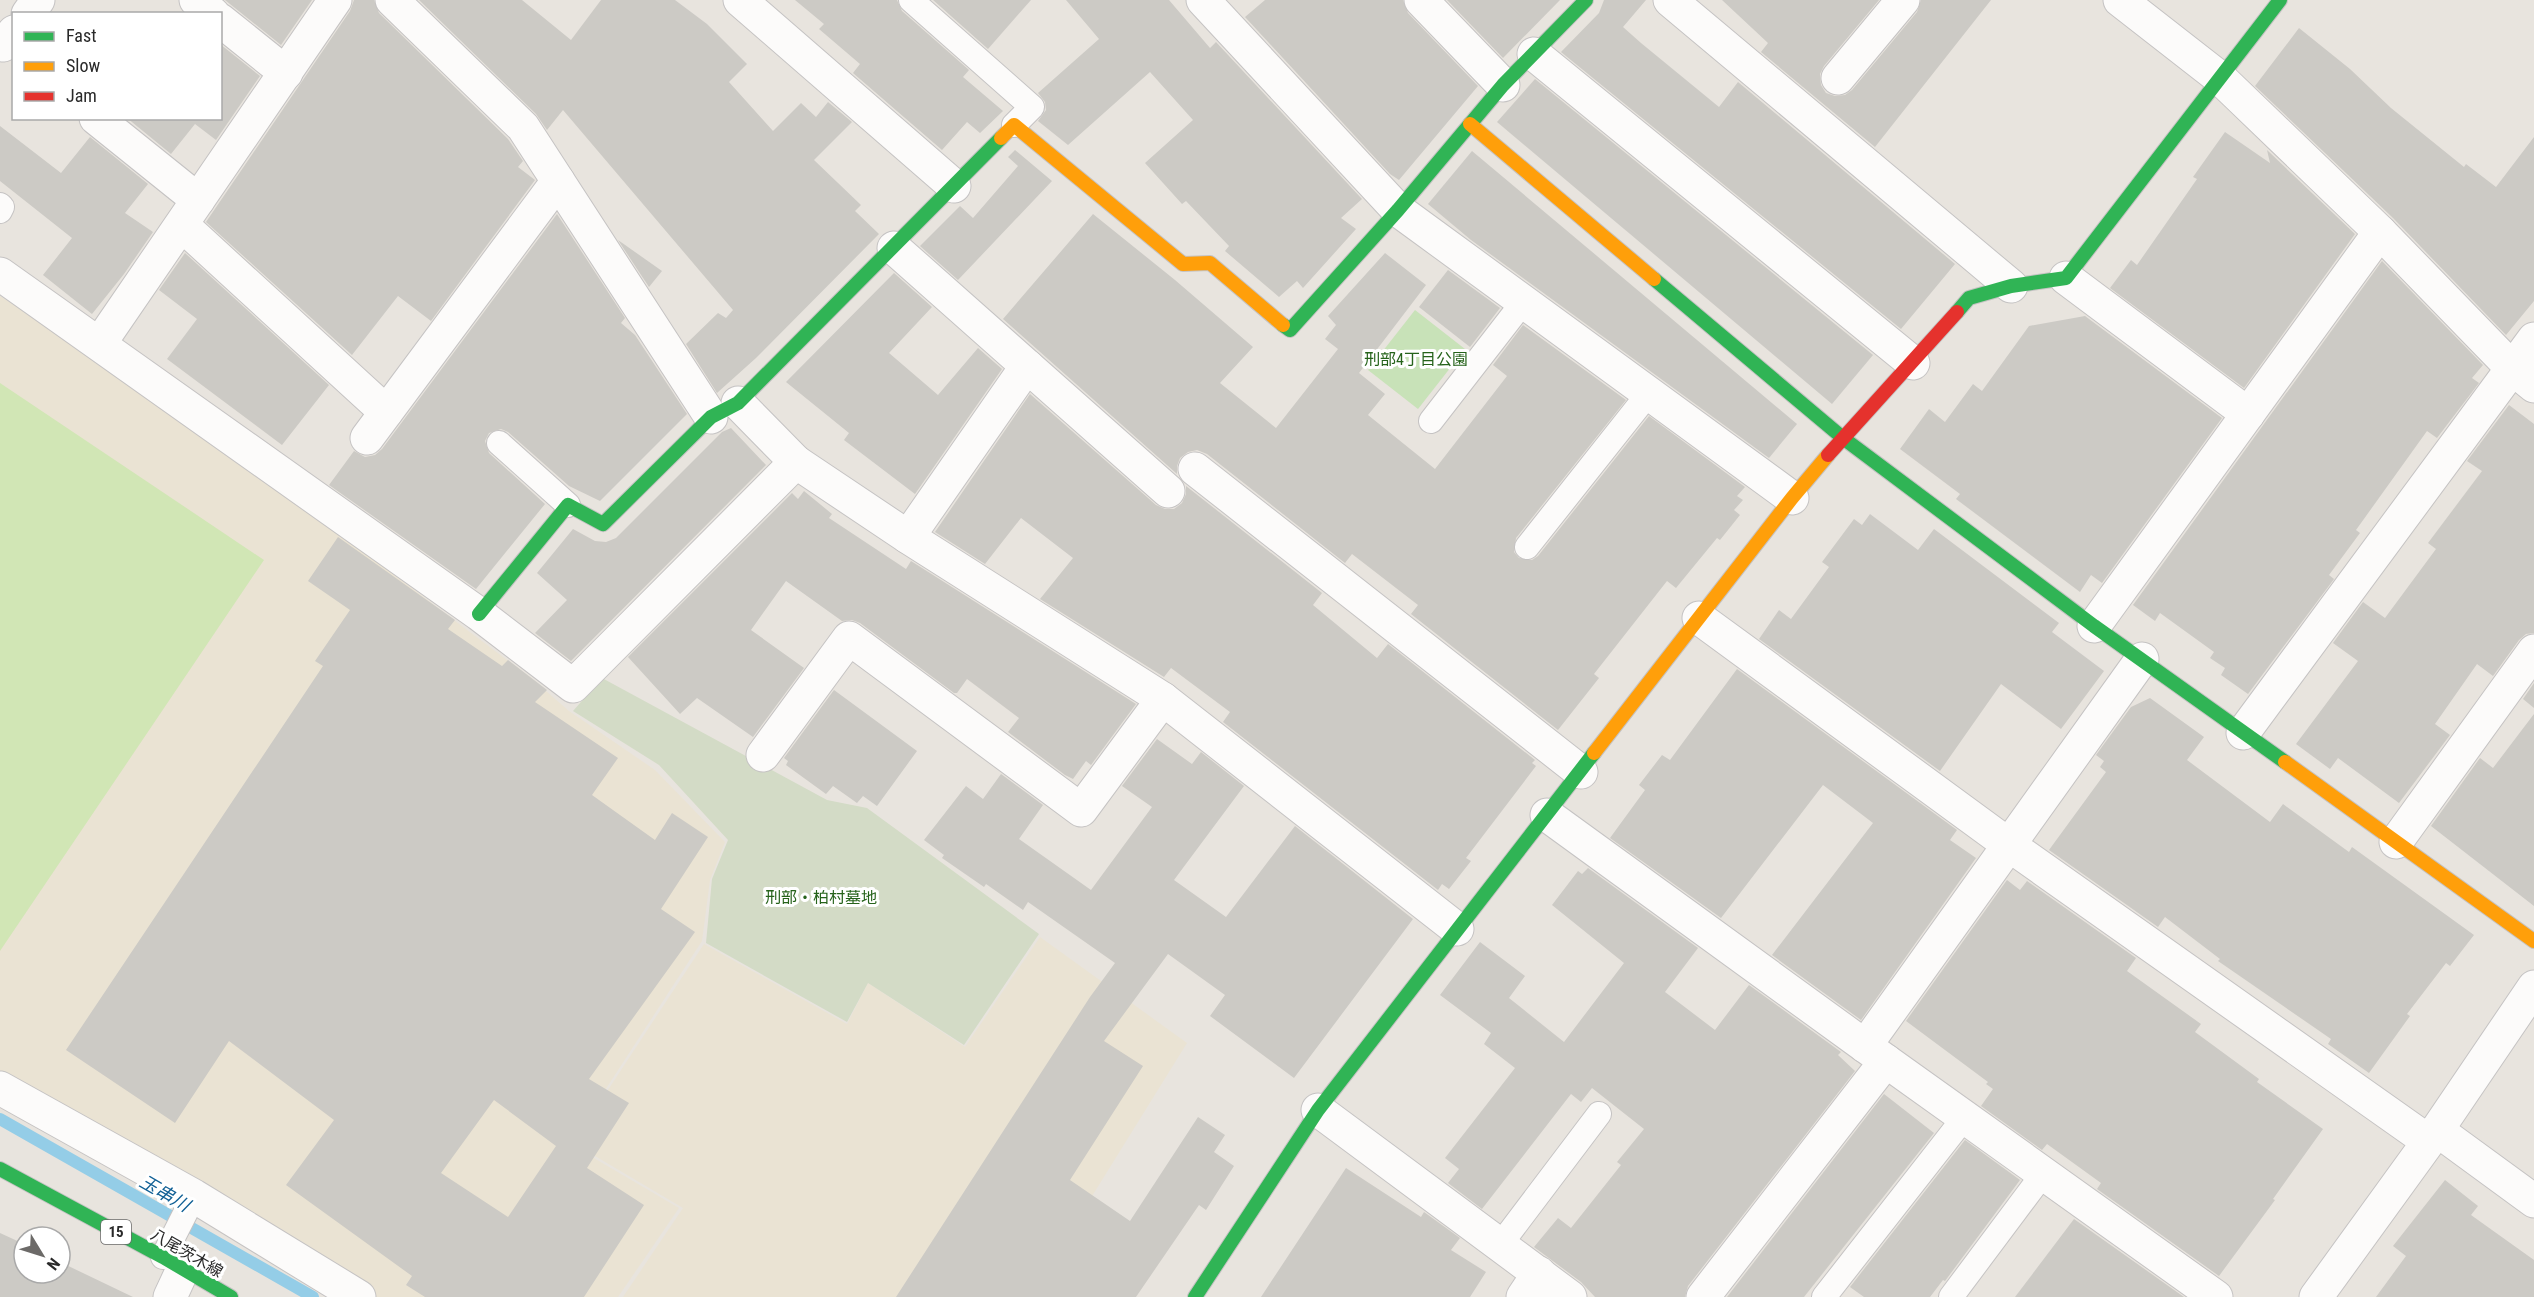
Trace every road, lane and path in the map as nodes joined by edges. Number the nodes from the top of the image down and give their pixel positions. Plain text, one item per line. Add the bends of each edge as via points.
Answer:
1 (196, 0) edge
2 (335, 0) edge
3 (392, 0) edge
4 (740, 0) edge
5 (911, 0) edge
6 (1421, 0) edge
7 (1586, 0) edge
8 (1670, 0) edge
9 (1903, 0) edge
10 (2121, 0) edge
11 (2280, 0) edge
12 (1217, 5) edge
13 (211, 12) edge
14 (222, 22) edge
15 (1534, 54) junction
16 (286, 73) junction
17 (1838, 78) dead end
18 (2220, 78) junction
19 (1503, 86) junction
20 (98, 120) edge
21 (1470, 124) junction
22 (1014, 125) junction
23 (558, 181) junction
24 (954, 186) junction
25 (0, 205) edge
26 (1398, 210) junction
27 (0, 211) edge
28 (190, 212) junction
29 (2380, 232) junction
30 (894, 248) junction
31 (0, 274) edge
32 (2066, 278) junction
33 (2011, 286) junction
34 (1524, 301) junction
35 (2534, 339) edge
36 (100, 343) junction
37 (1913, 363) junction
38 (1027, 366) junction
39 (2523, 377) edge
40 (1649, 393) junction
41 (725, 410) junction
42 (2248, 414) junction
43 (1431, 421) dead end
44 (1843, 438) junction
45 (499, 443) dead end
46 (796, 462) junction
47 (1195, 469) dead end
48 (1168, 492) dead end
49 (1792, 498) junction
50 (568, 505) junction
51 (908, 537) junction
52 (1527, 547) dead end
53 (479, 614) junction
54 (1699, 618) junction
55 (2094, 626) junction
56 (2534, 651) edge
57 (2142, 659) junction
58 (1163, 699) junction
59 (2242, 733) junction
60 (763, 754) dead end
61 (1581, 772) junction
62 (1547, 815) junction
63 (2396, 842) junction
64 (2009, 845) junction
65 (1457, 929) junction
66 (2534, 941) edge
67 (2534, 987) edge
68 (1875, 1054) junction
69 (0, 1088) edge
70 (1318, 1110) junction
71 (1599, 1114) dead end
72 (1964, 1118) junction
73 (2432, 1136) junction
74 (0, 1169) edge
75 (2043, 1174) junction
76 (2534, 1201) edge
77 (191, 1203) junction
78 (1500, 1245) junction
79 (172, 1265) edge
80 (1531, 1285) edge
81 (226, 1296) edge
82 (359, 1297) edge
83 (1194, 1297) edge
84 (1570, 1297) edge
85 (1702, 1297) edge
86 (1824, 1297) edge
87 (1951, 1297) edge
88 (2216, 1297) edge
89 (2316, 1297) edge

1 - 13 street
2 - 16 street
3 - 23 street via 523,127
4 - 24 street
5 - 22 lane via 1032,107
6 - 19 street
7 - 15 street
8 - 33 street
9 - 17 street
10 - 18 street
11 - 18 street
12 - 26 street
14 - 16 street
15 - 19 street
15 - 37 street
16 - 28 street
18 - 29 street
18 - 32 street
19 - 21 street
20 - 28 street
21 - 26 street
21 - 44 street
22 - 24 street
22 - 26 street via 1183,264 1210,262 1290,330
23 - 28 street via 377,425
23 - 41 street
24 - 30 street
25 - 27 lane
26 - 34 street
28 - 36 street
29 - 39 street
29 - 42 street
30 - 38 street
30 - 41 street
31 - 36 street
32 - 33 street
32 - 42 street
33 - 37 street via 1969,298
34 - 40 street
34 - 43 lane
35 - 39 street
36 - 53 street
37 - 44 street
38 - 48 street
38 - 51 street
39 - 59 street
40 - 49 street
40 - 52 lane
41 - 46 street
41 - 50 street via 603,524
42 - 55 street
44 - 49 street
44 - 55 street
45 - 50 lane
46 - 51 street
46 - 53 street via 573,686
47 - 61 street
49 - 54 street
50 - 53 street
51 - 58 street
54 - 61 street
54 - 64 street
55 - 57 street
56 - 63 street
57 - 59 street
57 - 64 street
58 - 60 street via 1081,810 849,638
58 - 65 street
59 - 63 street
61 - 62 street
62 - 65 street
62 - 68 street
63 - 66 street
64 - 68 street
64 - 73 street
65 - 70 street
67 - 73 street
68 - 72 street
68 - 85 street
69 - 77 street
70 - 78 street
70 - 83 street
71 - 78 lane
72 - 75 street
72 - 86 lane
73 - 76 street
73 - 89 street
74 - 79 street, 八尾茨木線 / 15
75 - 87 lane
75 - 88 street
77 - 79 lane
77 - 82 street
78 - 80 street
79 - 81 street, 八尾茨木線 / 15
80 - 84 street

